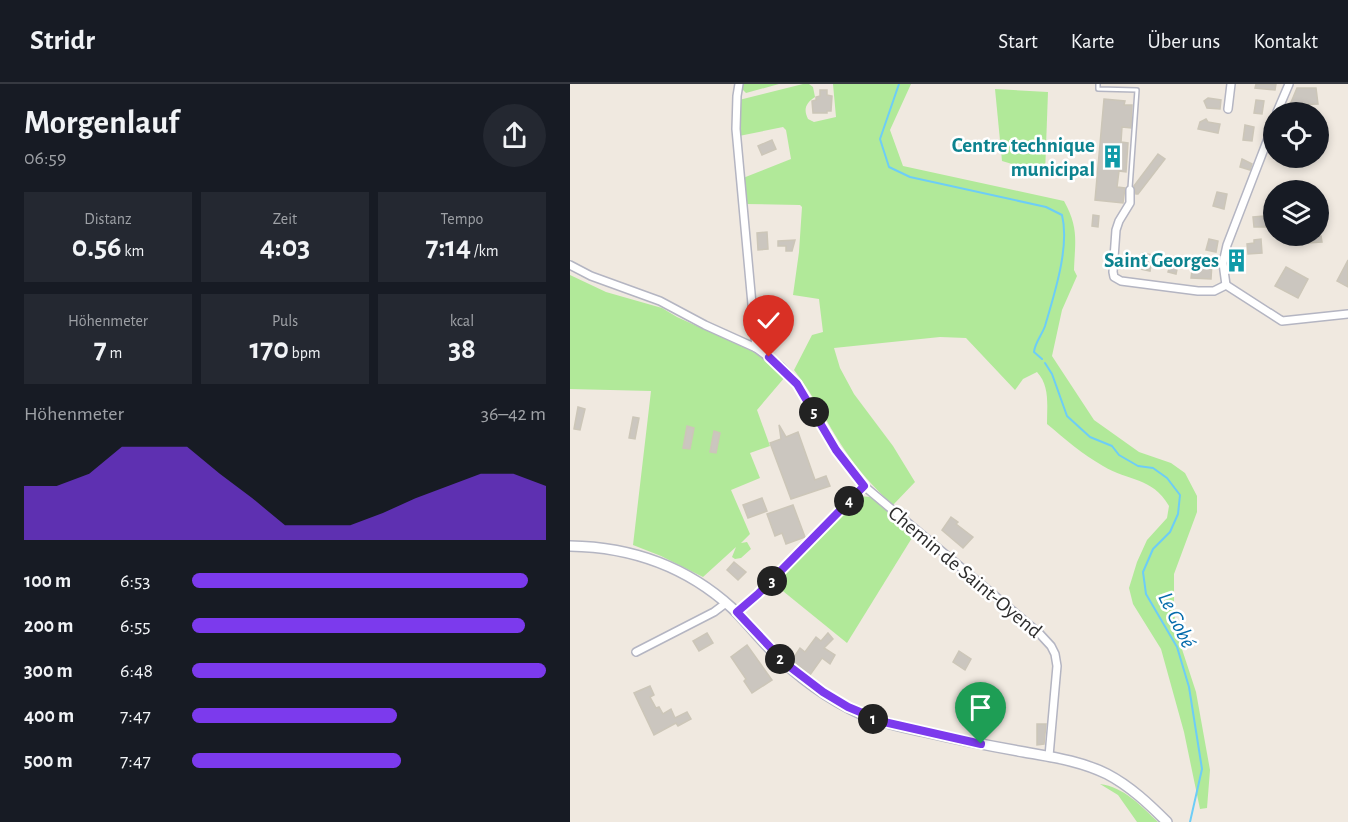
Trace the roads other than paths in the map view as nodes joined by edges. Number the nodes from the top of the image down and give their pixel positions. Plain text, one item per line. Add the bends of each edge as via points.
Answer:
1 (739, 84) edge
2 (1098, 84) edge
3 (1231, 84) edge
4 (1290, 84) edge
5 (1282, 102) edge
6 (1228, 109) dead end
7 (1263, 152) edge
8 (1130, 189) joint
9 (570, 266) edge
10 (1226, 285) junction
11 (1348, 314) edge
12 (756, 348) junction
13 (864, 486) junction
14 (570, 546) edge
15 (726, 603) junction
16 (737, 612) junction
17 (636, 652) dead end
18 (1049, 756) junction
19 (1167, 822) edge

1 - 12 street via 736,129
2 - 8 lane via 1098,89 1137,90
3 - 6 street
4 - 5 street
7 - 10 street via 1227,245 1223,263
8 - 10 street via 1130,203 1116,230 1114,277 1198,291 1214,291
9 - 12 street, Chemin de Saint-Oyend via 660,300
10 - 11 street via 1282,321
12 - 13 street, Chemin de Saint-Oyend via 797,384 836,450
13 - 16 street
13 - 18 street, Chemin de Saint-Oyend via 912,522 1051,646 1057,666
14 - 15 main road via 613,549 660,562 690,577
15 - 16 main road
15 - 17 street
16 - 18 main road via 770,650 795,671 861,714 928,733
18 - 19 main road via 1107,775 1137,794

